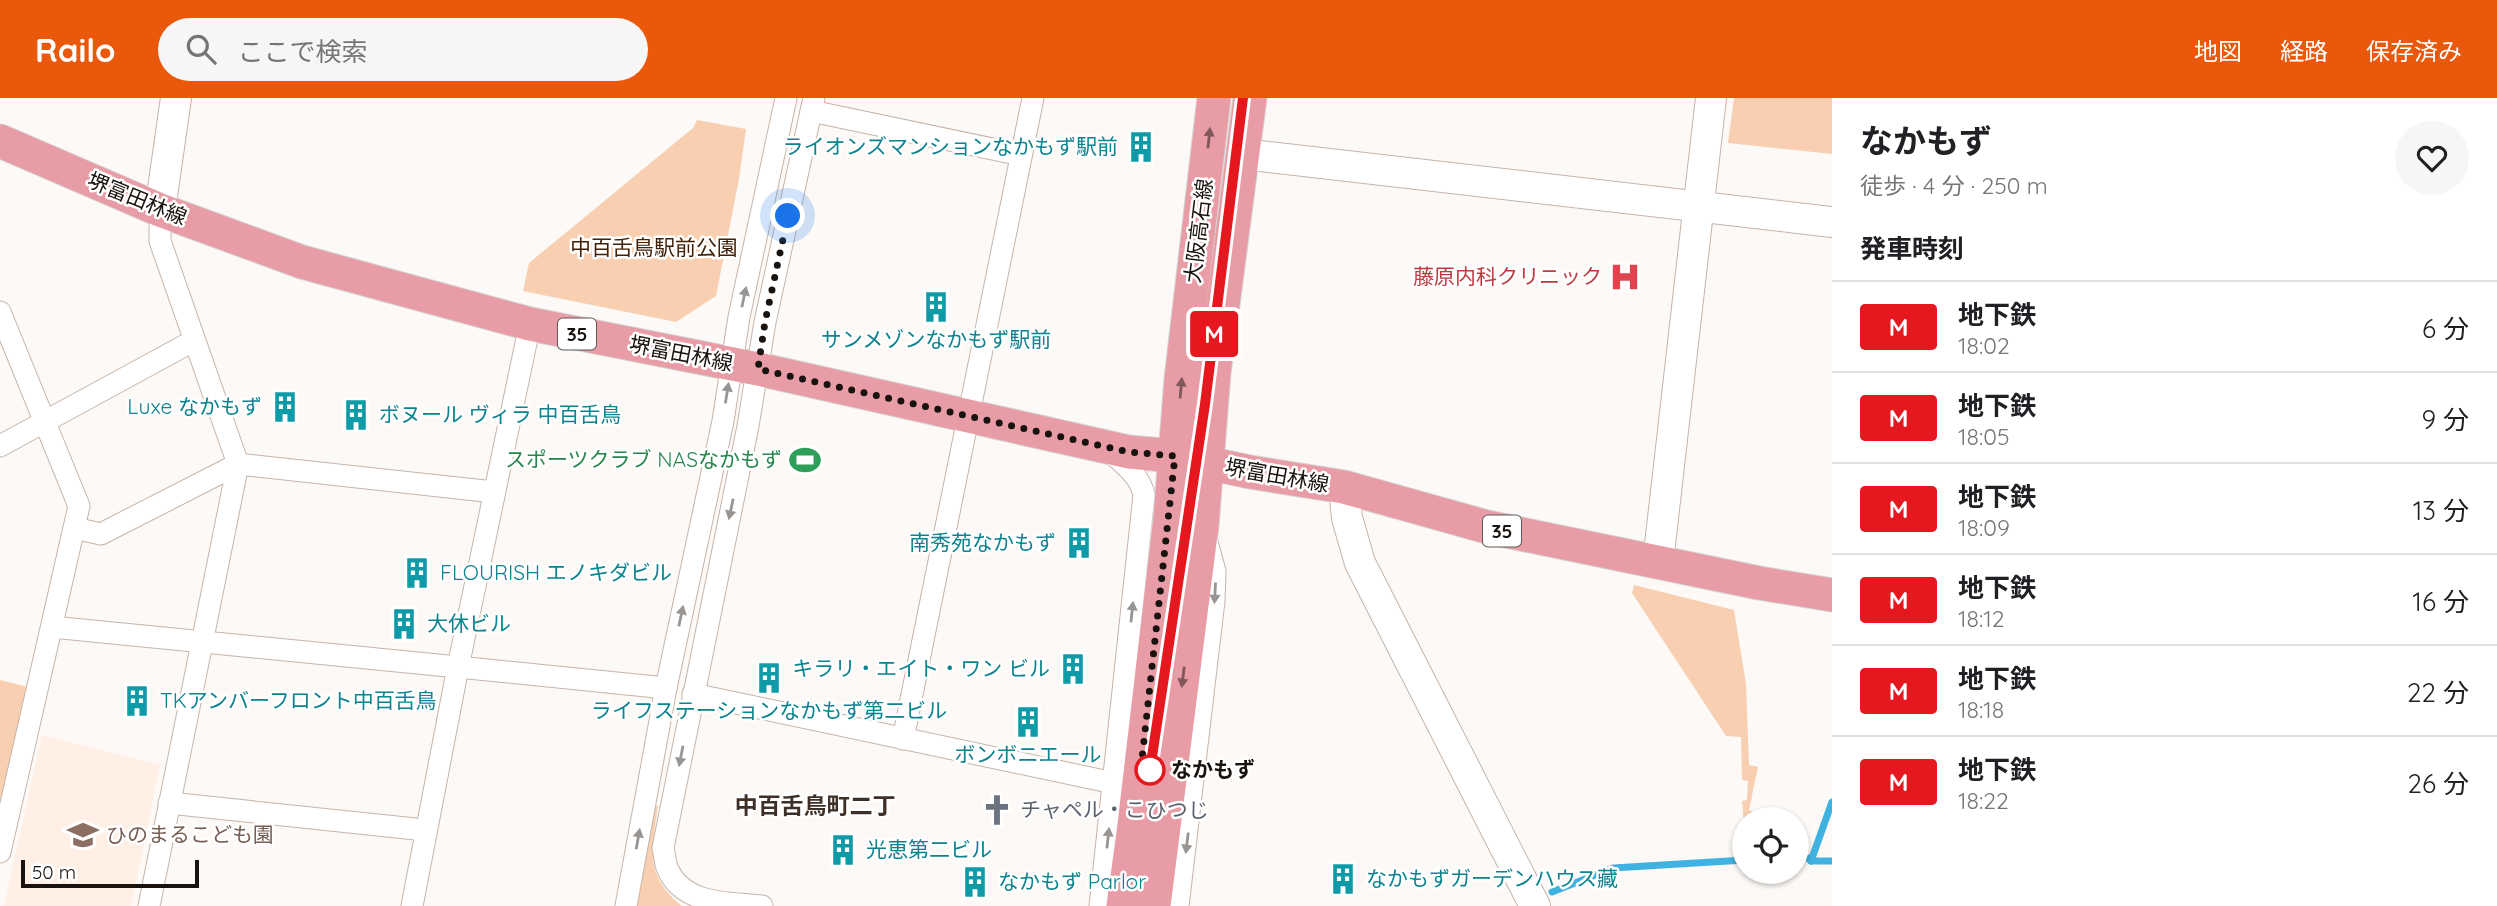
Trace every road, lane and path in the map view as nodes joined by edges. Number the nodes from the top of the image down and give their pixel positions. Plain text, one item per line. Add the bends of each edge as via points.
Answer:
1 (176, 98) edge
2 (786, 98) edge
3 (1033, 98) edge
4 (1214, 98) edge
5 (1250, 98) edge
6 (1712, 98) edge
7 (813, 104) edge
8 (0, 141) edge
9 (1243, 154) junction
10 (1021, 155) junction
11 (1699, 206) junction
12 (160, 211) junction
13 (1832, 222) edge
14 (0, 312) edge
15 (530, 324) junction
16 (193, 341) junction
17 (745, 367) junction
18 (968, 418) junction
19 (44, 422) junction
20 (0, 446) edge
21 (1105, 447) junction
22 (1175, 456) junction
23 (238, 464) junction
24 (1207, 464) junction
25 (1345, 487) junction
26 (494, 492) junction
27 (1202, 526) junction
28 (74, 527) junction
29 (1658, 562) junction
30 (1832, 595) edge
31 (52, 626) junction
32 (204, 641) junction
33 (458, 667) junction
34 (666, 688) junction
35 (693, 694) junction
36 (904, 738) junction
37 (1114, 783) junction
38 (169, 803) junction
39 (425, 830) junction
40 (0, 852) edge
41 (149, 906) edge
42 (412, 906) edge
43 (626, 906) edge
44 (737, 906) edge
45 (762, 906) edge
46 (1100, 906) edge
47 (1122, 906) edge
48 (1154, 906) edge
49 (1178, 906) edge
50 (1535, 906) edge

1 - 12 street
17 -> 2 street via 739,317
3 - 10 street
22 -> 4 main road, 大阪高石線
5 - 9 main road, 大阪高石線
6 - 11 street
7 - 10 street
7 - 17 street via 765,322
8 - 12 main road, 堺富田林線 / 35
9 - 11 street
9 - 24 main road, 大阪高石線 via 1214,373
10 - 18 street
11 - 13 street
11 - 29 street
12 - 15 main road, 堺富田林線 / 35 via 302,262
12 - 16 street via 160,241
14 - 19 street
15 - 17 main road, 堺富田林線 / 35
15 - 26 street
16 - 19 street
16 - 23 street
17 - 18 main road, 堺富田林線 / 35
34 -> 17 street via 723,421
17 -> 35 street
18 - 21 main road, 堺富田林線 / 35
18 - 36 street
19 - 20 street
19 - 28 street via 79,506
21 - 22 main road, 堺富田林線 / 35
37 -> 21 street via 1144,495 1135,474
22 - 24 main road, 堺富田林線 / 35
22 - 47 main road, 大阪高石線
23 - 26 street
23 - 28 street via 102,534
23 - 32 street
24 - 25 main road, 堺富田林線 / 35
24 - 27 main road, 大阪高石線
25 - 29 main road, 堺富田林線 / 35 via 1487,527
25 - 50 street via 1347,518 1360,563
26 - 33 street
27 -> 48 main road, 大阪高石線
27 -> 49 street via 1215,571 1214,601
28 - 31 street
29 - 30 main road, 堺富田林線 / 35
31 - 32 street
31 - 40 street
32 - 33 street
32 - 38 street
33 - 34 street
33 - 39 street
43 -> 34 street
35 - 36 street
35 -> 44 street via 663,848 668,871 681,888 700,900
36 - 37 street
46 -> 37 street
38 - 39 street
38 - 41 street
39 - 42 street
44 - 45 street

